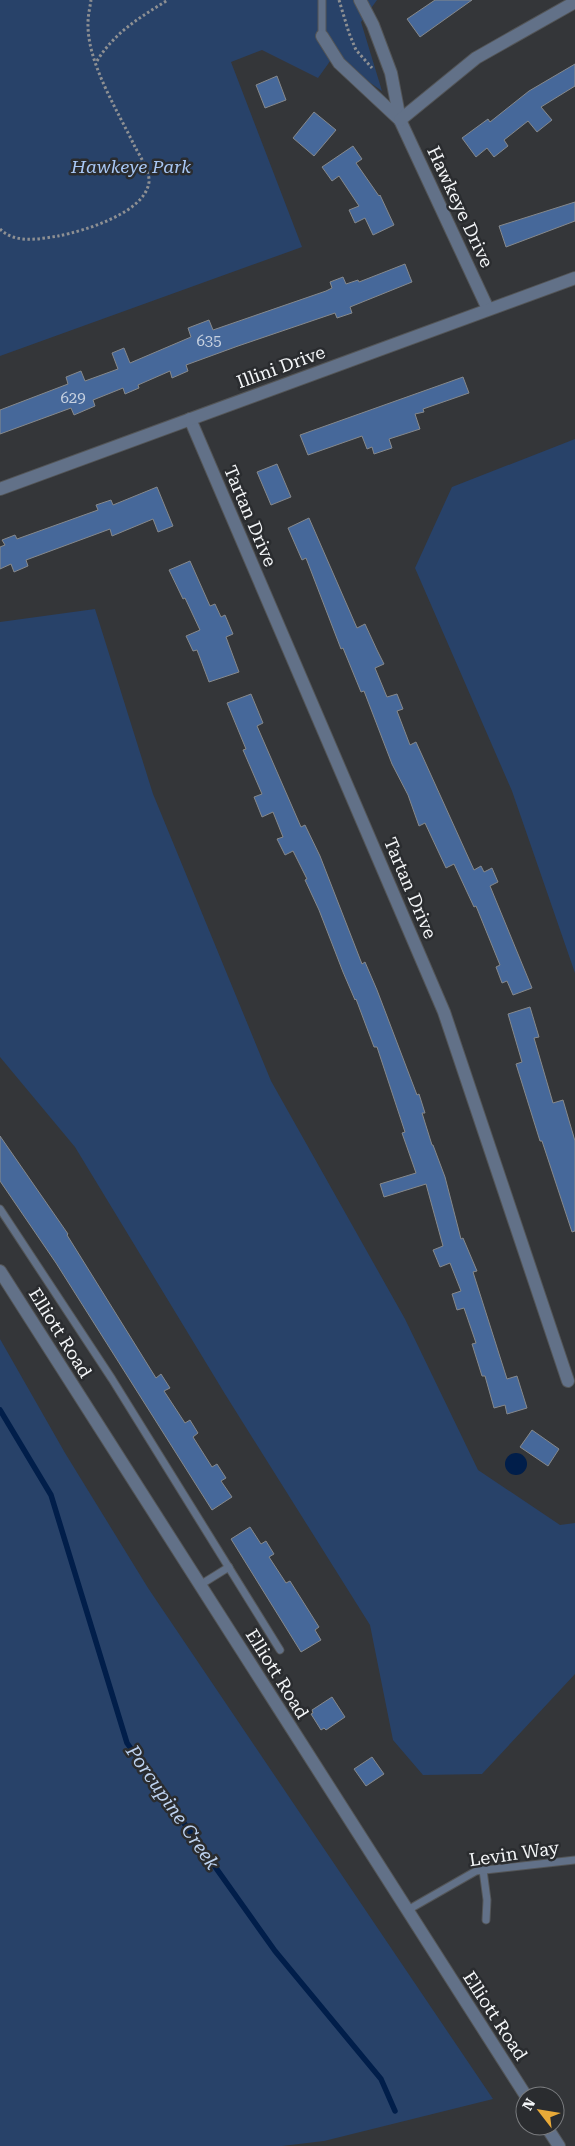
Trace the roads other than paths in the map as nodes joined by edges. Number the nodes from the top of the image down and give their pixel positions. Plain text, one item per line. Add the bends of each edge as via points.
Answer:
1 (322, 0) edge
2 (360, 0) edge
3 (575, 2) edge
4 (322, 36) joint
5 (400, 120) junction
6 (575, 278) edge
7 (488, 309) junction
8 (190, 419) junction
9 (0, 489) edge
10 (0, 1209) edge
11 (0, 1271) edge
12 (568, 1381) dead end
13 (229, 1567) junction
14 (200, 1585) junction
15 (280, 1650) dead end
16 (575, 1860) edge
17 (483, 1870) junction
18 (406, 1911) junction
19 (486, 1920) dead end
20 (520, 2086) edge

1 - 4 lane
2 - 5 street, Hawkeye Drive via 391,73
3 - 5 street via 476,58
4 - 5 street, Hawkeye Drive via 339,63
5 - 7 street, Hawkeye Drive
6 - 7 street, Illini Drive
7 - 8 street, Illini Drive
8 - 9 street, Illini Drive
8 - 12 street, Tartan Drive via 444,1012
10 - 13 lane via 117,1387
11 - 14 street, Elliott Road
13 - 14 lane
13 - 15 lane
14 - 18 street, Elliott Road
16 - 17 lane, Levin Way
17 - 18 lane, Levin Way via 463,1876
17 - 19 lane
18 - 20 street, Elliott Road

